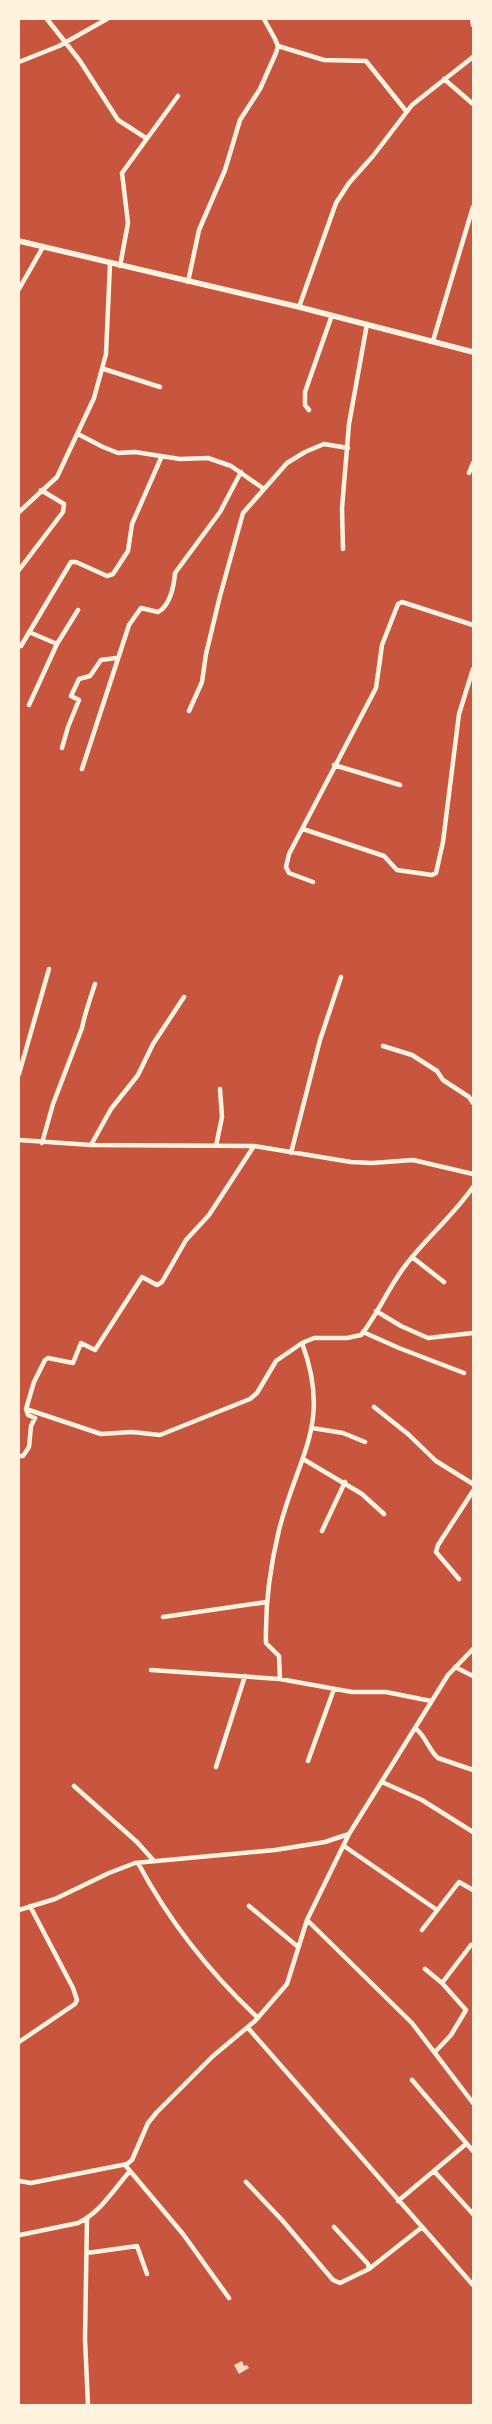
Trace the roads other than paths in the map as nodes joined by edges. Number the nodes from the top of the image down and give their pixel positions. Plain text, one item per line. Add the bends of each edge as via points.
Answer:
1 (47, 19) edge
2 (108, 19) edge
3 (264, 19) edge
4 (472, 19) edge
5 (473, 25) edge
6 (66, 42) junction
7 (278, 46) junction
8 (473, 57) edge
9 (19, 62) edge
10 (444, 79) junction
11 (178, 96) dead end
12 (473, 104) edge
13 (406, 111) junction
14 (146, 138) junction
15 (473, 207) edge
16 (19, 241) edge
17 (43, 247) junction
18 (110, 264) junction
19 (120, 266) junction
20 (188, 282) junction
21 (19, 289) edge
22 (299, 306) junction
23 (332, 315) junction
24 (367, 324) junction
25 (432, 341) junction
26 (473, 352) edge
27 (104, 369) junction
28 (160, 387) dead end
29 (309, 410) dead end
30 (78, 434) junction
31 (348, 448) junction
32 (161, 458) junction
33 (473, 463) edge
34 (241, 472) junction
35 (469, 473) dead end
36 (264, 489) junction
37 (41, 490) junction
38 (19, 512) edge
39 (343, 548) dead end
40 (19, 570) edge
41 (78, 610) dead end
42 (473, 625) edge
43 (30, 632) junction
44 (57, 644) junction
45 (21, 646) dead end
46 (116, 658) junction
47 (473, 669) edge
48 (29, 705) dead end
49 (189, 711) dead end
50 (62, 748) dead end
51 (334, 766) junction
52 (82, 769) dead end
53 (400, 785) dead end
54 (303, 829) junction
55 (313, 882) dead end
56 (49, 969) dead end
57 (341, 977) dead end
58 (95, 984) dead end
59 (184, 997) dead end
60 (383, 1046) dead end
61 (19, 1074) edge
62 (220, 1089) dead end
63 (473, 1103) edge
64 (19, 1140) edge
65 (42, 1143) junction
66 (91, 1145) junction
67 (216, 1146) junction
68 (254, 1146) junction
69 (291, 1154) junction
70 (473, 1174) edge
71 (473, 1187) edge
72 (412, 1257) junction
73 (444, 1282) dead end
74 (376, 1311) junction
75 (363, 1332) junction
76 (473, 1333) edge
77 (302, 1343) junction
78 (464, 1373) dead end
79 (374, 1407) dead end
80 (26, 1409) junction
81 (312, 1428) junction
82 (365, 1442) dead end
83 (19, 1456) edge
84 (303, 1459) junction
85 (345, 1482) junction
86 (473, 1484) edge
87 (473, 1491) edge
88 (384, 1514) dead end
89 (322, 1531) dead end
90 (459, 1579) dead end
91 (268, 1602) junction
92 (163, 1617) dead end
93 (473, 1650) edge
94 (455, 1667) junction
95 (151, 1670) dead end
96 (245, 1676) junction
97 (473, 1676) edge
98 (280, 1679) junction
99 (334, 1689) junction
100 (432, 1701) junction
101 (415, 1728) junction
102 (308, 1761) dead end
103 (216, 1767) dead end
104 (473, 1770) edge
105 (382, 1782) junction
106 (74, 1786) dead end
107 (473, 1832) edge
108 (349, 1834) junction
109 (344, 1846) junction
110 (154, 1861) junction
111 (138, 1863) junction
112 (473, 1890) edge
113 (30, 1906) junction
114 (249, 1906) dead end
115 (19, 1910) edge
116 (437, 1910) junction
117 (307, 1920) junction
118 (422, 1930) dead end
119 (471, 1945) dead end
120 (297, 1946) junction
121 (425, 1968) dead end
122 (442, 1983) junction
123 (258, 2018) junction
124 (248, 2028) junction
125 (19, 2042) edge
126 (435, 2052) junction
127 (412, 2080) dead end
128 (473, 2103) edge
129 (466, 2144) junction
130 (473, 2152) edge
131 (125, 2165) junction
132 (130, 2171) junction
133 (434, 2171) junction
134 (19, 2181) edge
135 (246, 2182) dead end
136 (398, 2201) junction
137 (473, 2214) edge
138 (87, 2218) junction
139 (334, 2227) dead end
140 (421, 2228) junction
141 (20, 2235) dead end
142 (87, 2253) junction
143 (369, 2269) junction
144 (147, 2274) dead end
145 (473, 2285) edge
146 (229, 2298) dead end
147 (88, 2405) edge

1 - 6 street
2 - 6 street
3 - 7 street
4 - 5 street
6 - 9 street
6 - 14 street via 118,120
7 - 13 street via 324,60 368,62
7 - 20 street via 260,89 240,120 225,170 199,230
8 - 10 street
10 - 12 street
10 - 13 street
11 - 14 street
13 - 22 street via 336,203
14 - 19 street via 122,172 128,223
15 - 25 street
16 - 17 street
17 - 18 street
17 - 21 street
18 - 19 street
18 - 27 street
19 - 20 street
20 - 22 street
22 - 23 street
23 - 24 street
23 - 29 street via 305,392 305,405
24 - 25 street
24 - 31 street
25 - 26 street
27 - 28 street
27 - 30 street
30 - 32 street via 118,453 135,452
30 - 37 street via 57,477
31 - 36 street via 318,445 287,463
31 - 39 street via 342,508
32 - 34 street via 208,458
32 - 43 street via 132,524 128,551 113,574 107,576 72,562
33 - 35 street
34 - 36 street
34 - 46 street via 220,512 174,573 174,585 164,607 158,612 138,610
36 - 49 street via 238,525 202,682
37 - 38 street
37 - 40 street via 64,504 63,512
41 - 44 street
42 - 51 street via 402,602 398,604 382,645 376,688
43 - 44 street
43 - 45 street
44 - 48 street
46 - 50 street via 101,660 90,676 79,679 71,696 79,700
46 - 52 street
47 - 54 street via 459,714 436,873 397,870 384,856
51 - 53 street
51 - 54 street
54 - 55 street via 293,845 286,867 292,875
56 - 61 street
57 - 69 street via 320,1040
58 - 65 street
59 - 66 street via 138,1076 111,1109
60 - 63 street via 412,1055 437,1071 443,1080
62 - 67 street via 222,1117
64 - 65 street
65 - 66 street
66 - 67 street
67 - 68 street
68 - 69 street
68 - 80 street via 209,1215 186,1240 162,1282 152,1284 142,1277 96,1350 80,1343 72,1364 45,1360
69 - 70 street via 351,1162 413,1160
71 - 72 street
72 - 73 street
72 - 74 street
74 - 75 street
74 - 76 street via 428,1338
75 - 77 street via 353,1337 314,1338
75 - 78 street
77 - 80 street via 276,1361 250,1399 160,1435 132,1432 101,1434
77 - 81 street via 312,1369 315,1408
79 - 86 street via 436,1462
80 - 83 street via 35,1418 30,1426 29,1447 23,1456
81 - 82 street via 343,1433
81 - 84 street
84 - 85 street
84 - 91 street via 280,1528
85 - 88 street
85 - 89 street
87 - 90 street via 436,1552
91 - 92 street
91 - 98 street via 266,1643 279,1656
93 - 94 street
94 - 97 street
94 - 100 street
95 - 96 street
96 - 98 street
96 - 103 street
98 - 99 street
99 - 100 street via 386,1692
99 - 102 street
100 - 101 street
101 - 104 street via 423,1734 438,1758
101 - 105 street
105 - 107 street via 422,1800
105 - 108 street
106 - 110 street
108 - 109 street
108 - 110 street via 325,1842 275,1850
109 - 116 street
109 - 117 street
110 - 111 street
111 - 113 street via 55,1899
111 - 123 street via 157,1898 204,1960 226,1988
112 - 116 street via 459,1882
113 - 115 street
113 - 125 street via 77,2000
114 - 120 street
116 - 118 street
117 - 120 street
117 - 126 street via 412,2023
119 - 122 street
120 - 123 street via 287,1984
121 - 122 street
122 - 126 street via 466,2010 451,2035
123 - 124 street
124 - 131 street via 213,2056 157,2112 132,2160
124 - 136 street
126 - 128 street
127 - 129 street
129 - 130 street
129 - 133 street
131 - 132 street
131 - 134 street via 32,2183
132 - 138 street
132 - 146 street via 183,2234
133 - 136 street
133 - 137 street
135 - 143 street via 333,2280 340,2283 348,2281
136 - 140 street
138 - 141 street via 78,2223
138 - 142 street
139 - 143 street
140 - 143 street
140 - 145 street
142 - 144 street via 137,2246
142 - 147 street via 85,2358

